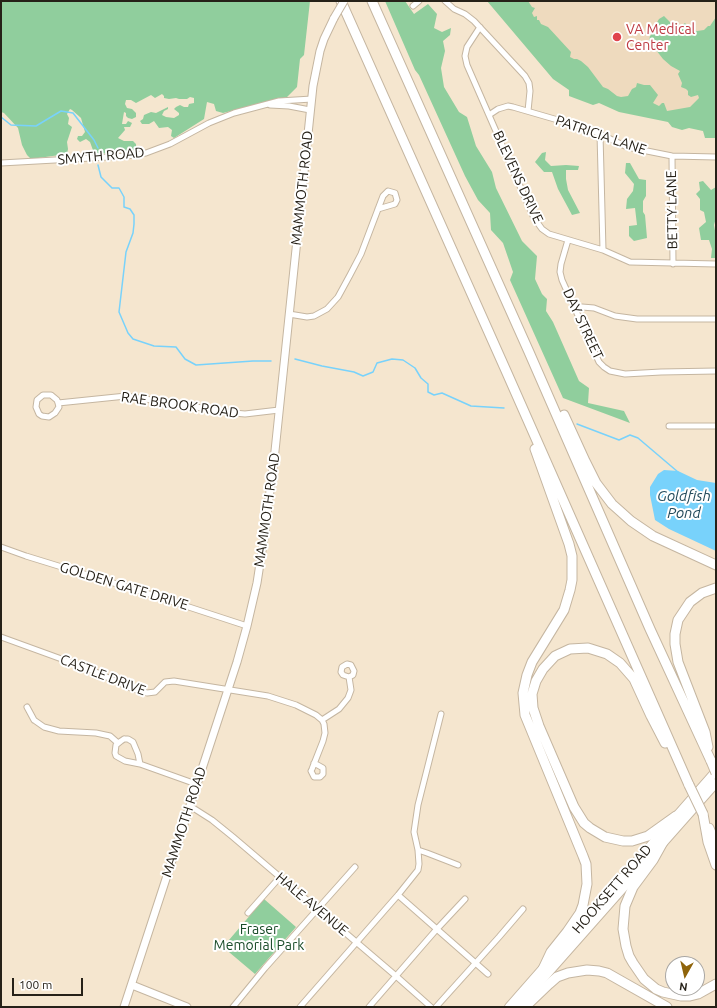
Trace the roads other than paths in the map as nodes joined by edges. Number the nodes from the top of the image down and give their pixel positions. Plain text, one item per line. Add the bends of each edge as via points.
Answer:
1 (342, 1) edge
2 (372, 1) edge
3 (419, 1) edge
4 (445, 1) edge
5 (413, 6) dead end
6 (480, 27) junction
7 (312, 99) junction
8 (263, 106) junction
9 (310, 110) junction
10 (528, 111) junction
11 (489, 115) junction
12 (600, 134) junction
13 (672, 156) junction
14 (716, 157) edge
15 (1, 163) edge
16 (378, 209) dead end
17 (568, 240) junction
18 (603, 250) junction
19 (673, 264) junction
20 (716, 264) edge
21 (575, 309) junction
22 (289, 314) junction
23 (716, 319) edge
24 (529, 352) junction
25 (716, 372) edge
26 (58, 403) junction
27 (279, 410) junction
28 (527, 418) junction
29 (669, 426) dead end
30 (716, 426) edge
31 (1, 547) edge
32 (716, 565) edge
33 (716, 588) edge
34 (247, 626) junction
35 (1, 637) edge
36 (349, 677) dead end
37 (228, 690) junction
38 (441, 714) dead end
39 (34, 720) dead end
40 (322, 720) junction
41 (118, 743) junction
42 (710, 761) junction
43 (314, 763) dead end
44 (140, 764) junction
45 (682, 767) junction
46 (716, 772) edge
47 (716, 783) edge
48 (196, 784) junction
49 (190, 806) junction
50 (703, 814) junction
51 (676, 816) junction
52 (663, 842) junction
53 (716, 845) edge
54 (418, 850) junction
55 (458, 865) dead end
56 (716, 865) edge
57 (355, 867) dead end
58 (280, 877) junction
59 (398, 895) junction
60 (465, 899) dead end
61 (317, 909) junction
62 (523, 909) dead end
63 (248, 913) dead end
64 (436, 930) junction
65 (357, 942) junction
66 (474, 963) junction
67 (543, 969) junction
68 (488, 974) dead end
69 (396, 976) junction
70 (716, 984) edge
71 (132, 985) junction
72 (124, 1007) edge
73 (187, 1007) edge
74 (233, 1007) edge
75 (300, 1007) edge
76 (369, 1007) edge
77 (431, 1007) edge
78 (436, 1007) edge
79 (509, 1007) edge
80 (518, 1007) edge
81 (525, 1007) edge
82 (667, 1007) edge

1 - 7 main road, MAMMOTH ROAD, bridge via 320,51
1 - 28 highway
2 - 24 highway
3 - 5 street
4 - 6 street
6 - 10 street via 528,81
6 - 11 street, BLEVENS DRIVE via 468,44 465,56
7 - 8 street, SMYTH ROAD via 279,101
7 - 9 main road, MAMMOTH ROAD
8 - 9 street, SMYTH ROAD via 289,106
8 - 15 street, SMYTH ROAD via 217,119 170,144 146,153
9 - 22 main road, MAMMOTH ROAD
10 - 11 street, PATRICIA LANE via 508,106
10 - 12 street, PATRICIA LANE
11 - 17 street, BLEVENS DRIVE via 536,221 545,232
12 - 13 street, PATRICIA LANE via 627,147
12 - 18 street
13 - 14 street, PATRICIA LANE
13 - 19 street, BETTY LANE
16 - 22 street via 360,254 338,297 327,309 314,316
17 - 18 street, BLEVENS DRIVE
17 - 21 street, DAY STREET via 560,272
18 - 19 street, BLEVENS DRIVE via 630,262
19 - 20 street, BLEVENS DRIVE
21 - 23 street via 594,308 615,316 637,319
21 - 25 street, DAY STREET via 599,362 610,372
22 - 27 main road, MAMMOTH ROAD
24 - 32 highway via 552,390 596,483 612,504 631,522 653,536
24 - 42 highway
26 - 26 street via 56,413 49,417 42,416 37,411 37,400 43,395 51,395
26 - 27 street, RAE BROOK ROAD via 126,396 234,413
27 - 34 main road, MAMMOTH ROAD via 265,531
28 - 45 highway
28 - 67 highway via 533,444 569,544 572,568 570,590 564,610 526,675 523,693 524,715 577,840 587,873 586,894 580,913 551,952
29 - 30 street
31 - 34 street, GOLDEN GATE DRIVE
33 - 42 highway via 702,593 690,602 678,620 675,634 678,662 705,732
34 - 37 main road, MAMMOTH ROAD
35 - 37 street, CASTLE DRIVE via 147,693 155,692 168,681
36 - 40 street via 351,690 348,698 339,709
37 - 40 street, CASTLE DRIVE via 282,700 311,712
37 - 48 main road, MAMMOTH ROAD
38 - 54 street via 417,812 414,832
39 - 41 street via 44,727 59,731 110,736
40 - 43 street via 325,728 324,737
41 - 44 street via 115,749 116,756
41 - 44 street via 124,739 132,742
42 - 46 highway, bridge
44 - 48 street
45 - 50 highway, bridge
45 - 51 highway via 669,750 634,679 620,663 607,654 588,648 570,649 555,656 543,669 532,694 533,708 564,786 584,823 606,837 632,841 648,836
46 - 51 main road, HOOKSETT ROAD
47 - 52 main road, HOOKSETT ROAD
48 - 49 main road, MAMMOTH ROAD
49 - 58 street, HALE AVENUE via 212,820
49 - 71 main road, MAMMOTH ROAD
50 - 53 highway
50 - 56 highway via 708,842
51 - 67 main road, HOOKSETT ROAD
52 - 70 highway via 633,887 625,906 623,929 629,956 644,979 663,992 690,996
52 - 80 main road, HOOKSETT ROAD
54 - 55 street
54 - 59 street via 418,870
57 - 61 street
58 - 61 street, HALE AVENUE
58 - 63 street
59 - 64 street
59 - 65 street
60 - 64 street
61 - 65 street, HALE AVENUE
61 - 74 street
62 - 66 street
64 - 66 street
64 - 69 street
65 - 69 street, HALE AVENUE
65 - 75 street
66 - 68 street
66 - 78 street
67 - 79 main road, HOOKSETT ROAD
69 - 76 street
69 - 77 street, HALE AVENUE
71 - 72 main road, MAMMOTH ROAD
71 - 73 main road
81 - 82 highway via 558,977 568,972 587,970 607,973

